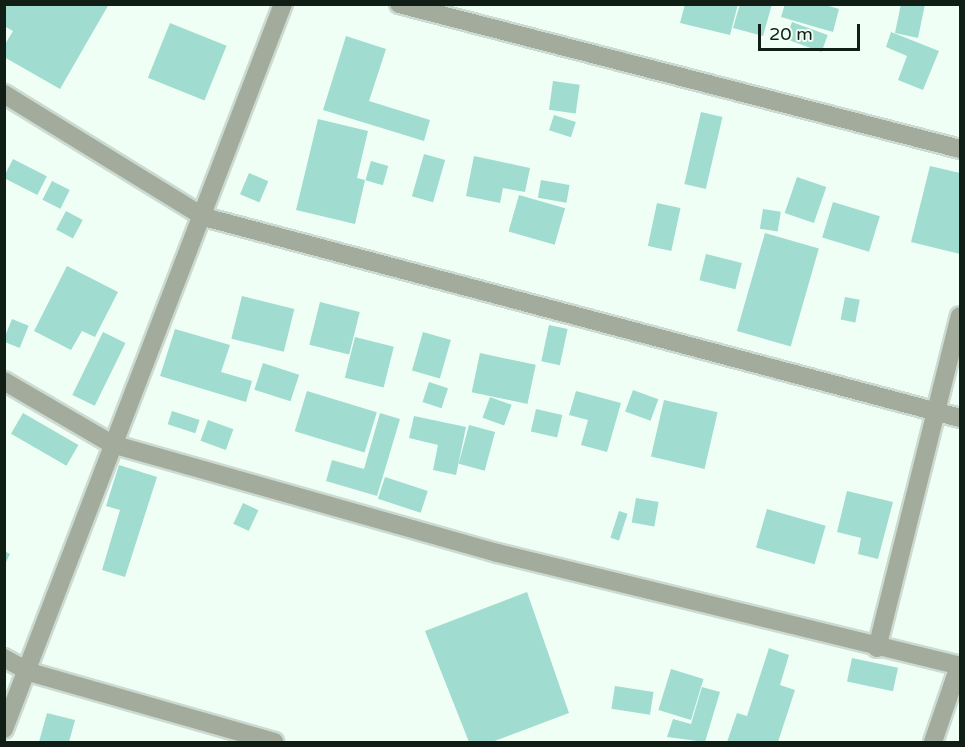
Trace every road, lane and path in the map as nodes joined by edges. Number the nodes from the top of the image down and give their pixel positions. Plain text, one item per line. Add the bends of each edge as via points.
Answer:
1 (283, 4) edge
2 (399, 4) edge
3 (4, 94) edge
4 (960, 149) edge
5 (204, 217) junction
6 (960, 316) edge
7 (4, 381) edge
8 (935, 411) junction
9 (960, 418) edge
10 (112, 444) junction
11 (877, 648) junction
12 (4, 658) edge
13 (960, 666) edge
14 (29, 672) junction
15 (4, 729) edge
16 (274, 742) edge
17 (933, 742) edge

1 - 5 street via 253,74
2 - 4 street
3 - 5 street
5 - 8 street
5 - 10 street
6 - 8 street
7 - 10 street
8 - 9 street
8 - 11 street
10 - 11 street via 497,553
10 - 14 street
11 - 13 street
12 - 14 street
13 - 17 street
14 - 15 street
14 - 16 street

